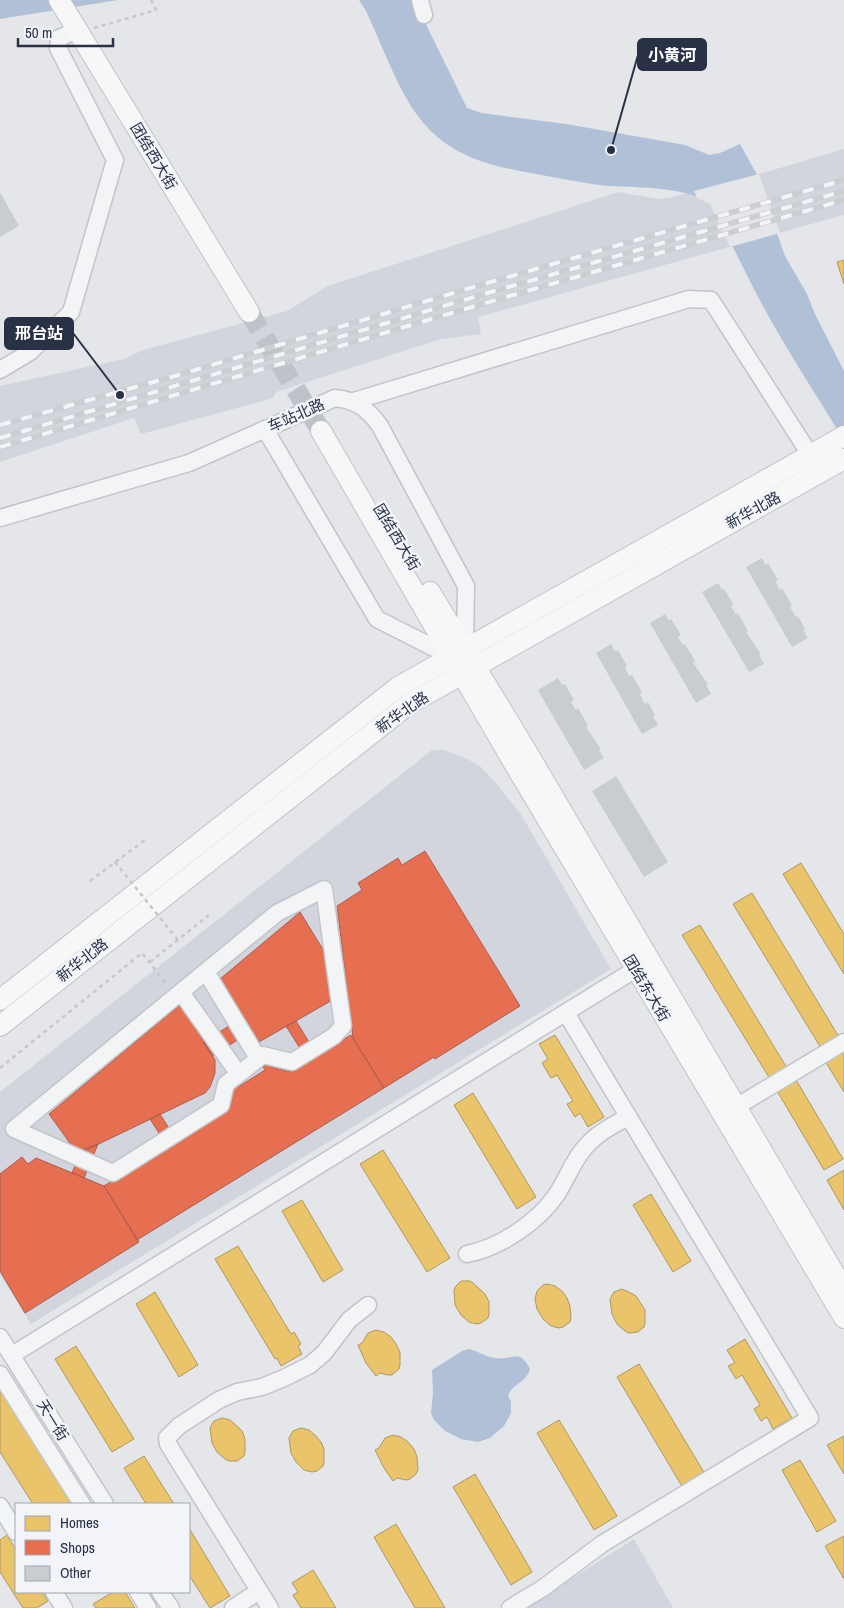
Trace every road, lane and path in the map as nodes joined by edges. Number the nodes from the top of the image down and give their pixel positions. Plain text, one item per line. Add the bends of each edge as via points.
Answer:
1 (152, 0) edge
2 (69, 4) edge
3 (84, 29) junction
4 (254, 310) tunnel mouth
5 (0, 370) edge
6 (354, 401) junction
7 (326, 428) tunnel mouth
8 (265, 429) junction
9 (841, 438) edge
10 (810, 455) junction
11 (844, 459) edge
12 (821, 472) junction
13 (0, 518) edge
14 (458, 653) junction
15 (469, 670) junction
16 (145, 840) dead end
17 (115, 862) junction
18 (90, 881) dead end
19 (209, 915) dead end
20 (178, 940) junction
21 (150, 962) junction
22 (636, 969) junction
23 (206, 972) junction
24 (178, 994) junction
25 (0, 1000) edge
26 (566, 1013) junction
27 (0, 1026) edge
28 (844, 1042) edge
29 (258, 1058) junction
30 (0, 1068) edge
31 (238, 1073) junction
32 (736, 1107) junction
33 (628, 1117) junction
34 (467, 1254) dead end
35 (844, 1290) edge
36 (368, 1305) dead end
37 (844, 1318) edge
38 (0, 1336) edge
39 (12, 1356) junction
40 (0, 1374) edge
41 (81, 1503) edge
42 (104, 1503) edge
43 (0, 1506) edge
44 (15, 1530) edge
45 (259, 1591) junction
46 (55, 1593) edge
47 (139, 1593) edge
48 (161, 1593) edge
49 (64, 1608) edge
50 (148, 1608) edge
51 (170, 1608) edge
52 (232, 1608) edge
53 (270, 1608) edge
54 (510, 1608) edge

1 - 3 path via 156,10
2 - 3 main road, 团结西大街
3 - 4 main road, 团结西大街
3 - 5 street via 59,38 58,48 115,160 71,312 30,352
6 - 8 street, 车站北路 via 335,398
6 - 10 street, 车站北路 via 689,300 711,300
6 - 14 street via 380,426 466,586
7 - 14 main road, 团结西大街
8 - 13 street, 车站北路 via 189,463
8 - 14 street via 377,619
9 - 10 main road, 新华北路
10 - 12 street
10 - 14 main road, 新华北路
11 - 12 main road, 新华北路
12 - 15 main road, 新华北路
14 - 15 main road, 团结东大街
14 - 25 main road, 新华北路 via 398,687
15 - 22 main road, 团结东大街
15 - 27 main road, 新华北路 via 409,704
15 - 32 main road, 团结东大街
16 - 17 path
17 - 18 path
17 - 20 path, bridge
19 - 20 path
20 - 21 path
21 - 24 path
21 - 30 path via 142,953
22 - 26 street
22 - 37 main road, 团结东大街
23 - 24 street
23 - 29 street
23 - 29 street via 277,913 324,889 343,1026 334,1036 292,1062 263,1055
24 - 31 street
24 - 31 street via 14,1129 113,1173 221,1104 226,1084
26 - 33 street
26 - 39 street
28 - 32 street
29 - 31 street
32 - 35 main road, 团结东大街
33 - 34 street via 587,1145 556,1196 531,1221 498,1245
33 - 54 street via 810,1418 602,1544
36 - 45 street via 349,1320 324,1353 310,1365 262,1387 219,1400 179,1426 167,1438
38 - 39 street, 天一街
39 - 42 street, 天一街
40 - 41 street
43 - 44 street
45 - 52 street
45 - 53 street
46 - 49 street
47 - 50 street
48 - 51 street

